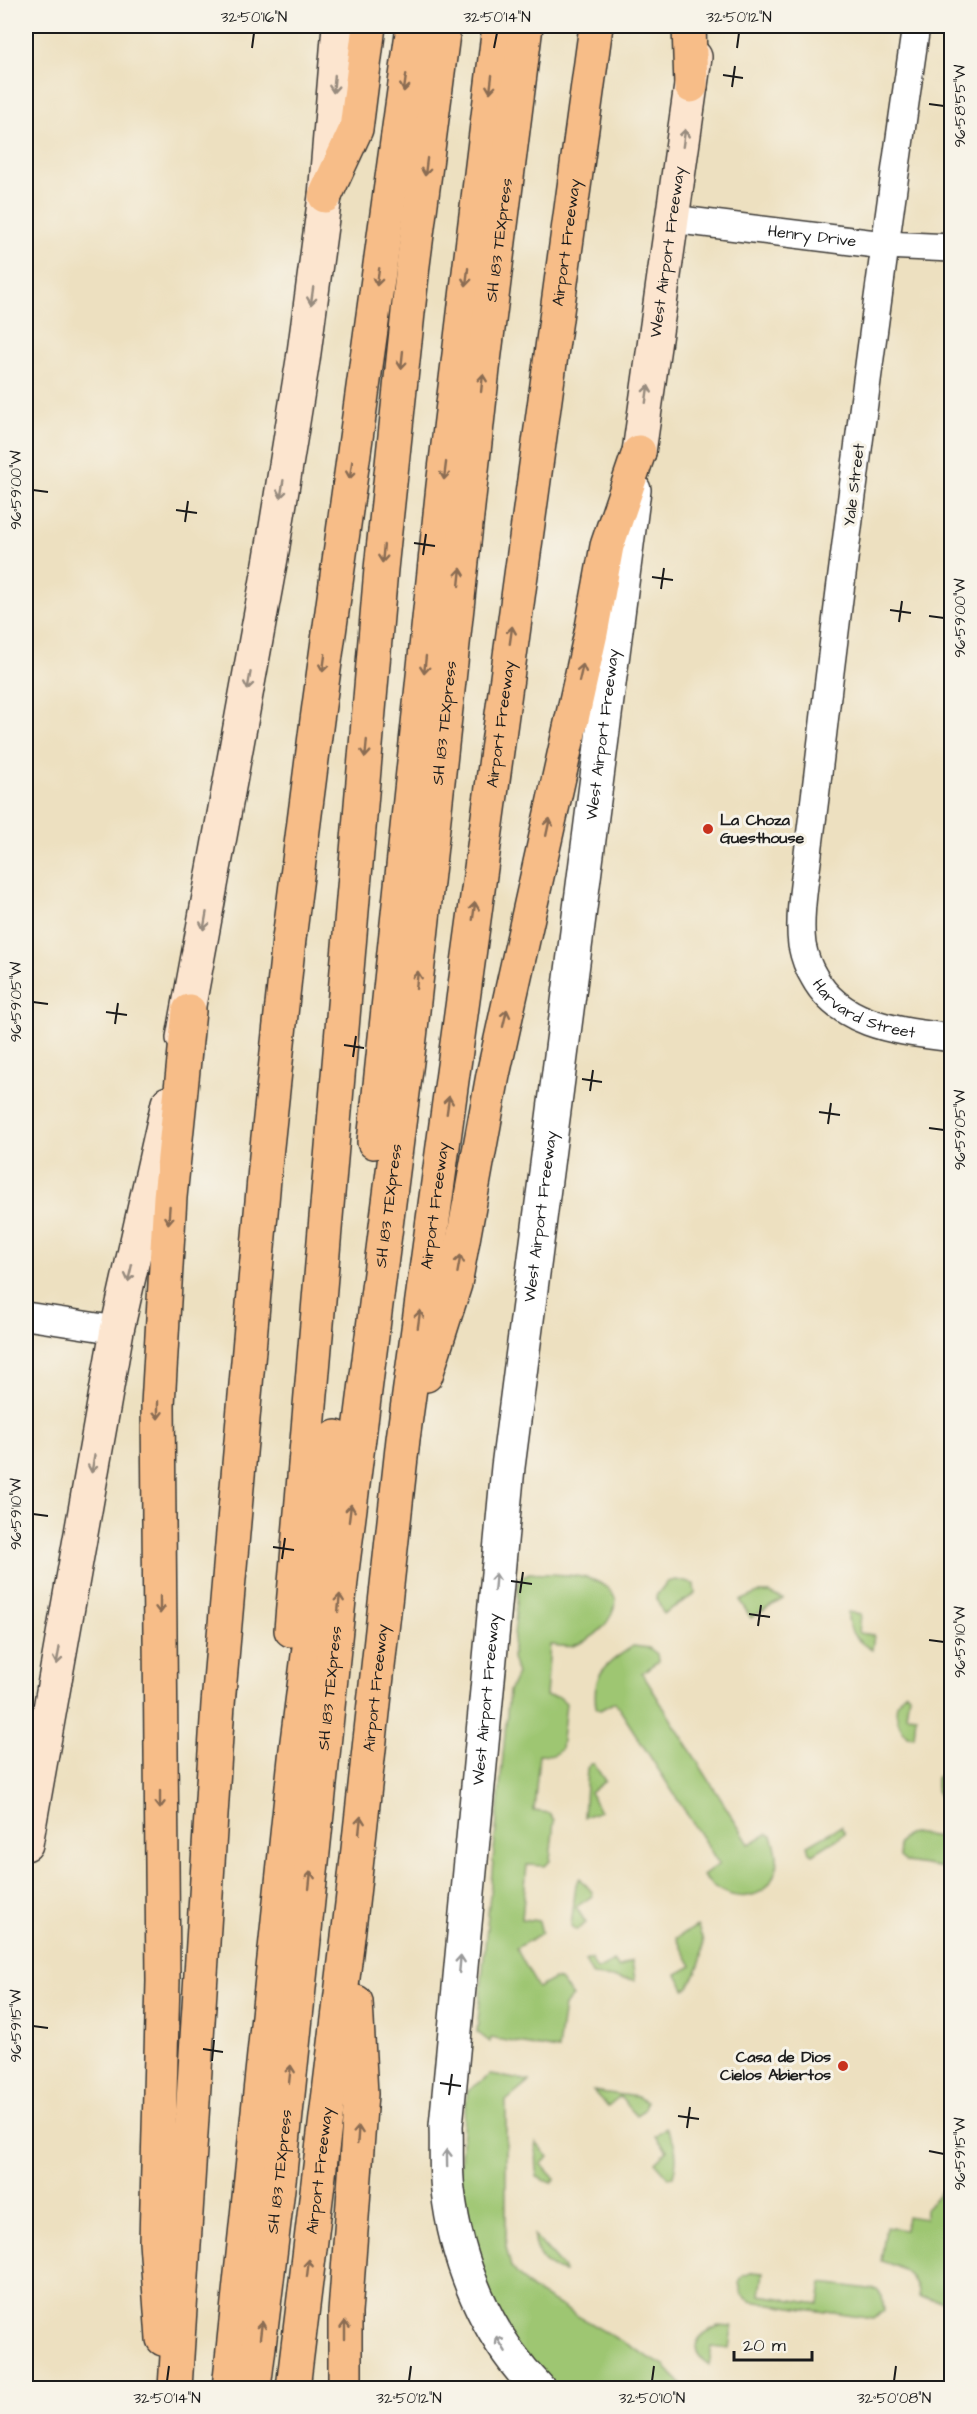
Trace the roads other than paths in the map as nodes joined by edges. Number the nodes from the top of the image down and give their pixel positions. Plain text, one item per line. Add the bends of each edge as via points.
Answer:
1 (339, 26) edge
2 (369, 26) edge
3 (413, 26) edge
4 (444, 26) edge
5 (499, 26) edge
6 (526, 26) edge
7 (596, 26) edge
8 (689, 26) edge
9 (700, 26) edge
10 (916, 26) edge
11 (691, 86) junction
12 (325, 196) junction
13 (672, 219) junction
14 (884, 245) junction
15 (951, 248) edge
16 (639, 452) junction
17 (802, 946) joint
18 (189, 1011) junction
19 (951, 1038) edge
20 (26, 1316) edge
21 (117, 1330) junction
22 (403, 1439) junction
23 (291, 1799) junction
24 (26, 1844) edge
25 (352, 1905) junction
26 (168, 2388) edge
27 (175, 2388) edge
28 (228, 2388) edge
29 (254, 2388) edge
30 (293, 2388) edge
31 (345, 2388) edge
32 (538, 2388) edge

1 -> 12 main road
2 - 12 highway via 356,129
3 -> 27 highway via 318,708 265,1168 218,1704
4 -> 23 highway via 395,423 315,1332 291,1612
5 -> 23 highway, SH 183 TEXpress via 446,463 384,1065
29 -> 6 highway, SH 183 TEXpress via 342,1571 411,1038 482,380
22 -> 7 highway, Airport Freeway
8 - 11 highway
9 - 11 main road, West Airport Freeway
10 - 14 street, Yale Street
13 -> 11 main road, West Airport Freeway
12 -> 18 main road via 271,558
13 - 14 street, Henry Drive
16 -> 13 main road, West Airport Freeway
14 - 15 street, Henry Drive
14 - 17 street, Yale Street via 806,871
22 -> 16 highway via 450,1308 493,1075 607,546
32 -> 16 street, West Airport Freeway via 514,2365 500,2344 464,2260 448,2190 446,2126 508,1467
17 - 19 street, Harvard Street via 821,988 856,1017 877,1025
18 -> 21 main road
18 -> 26 highway via 170,1197 158,1405 163,1981 156,2241
20 - 21 street
21 -> 24 main road
25 -> 22 highway, Airport Freeway
23 - 28 highway, SH 183 TEXpress
30 -> 25 highway, Airport Freeway
31 -> 25 highway via 345,2313 361,2094

